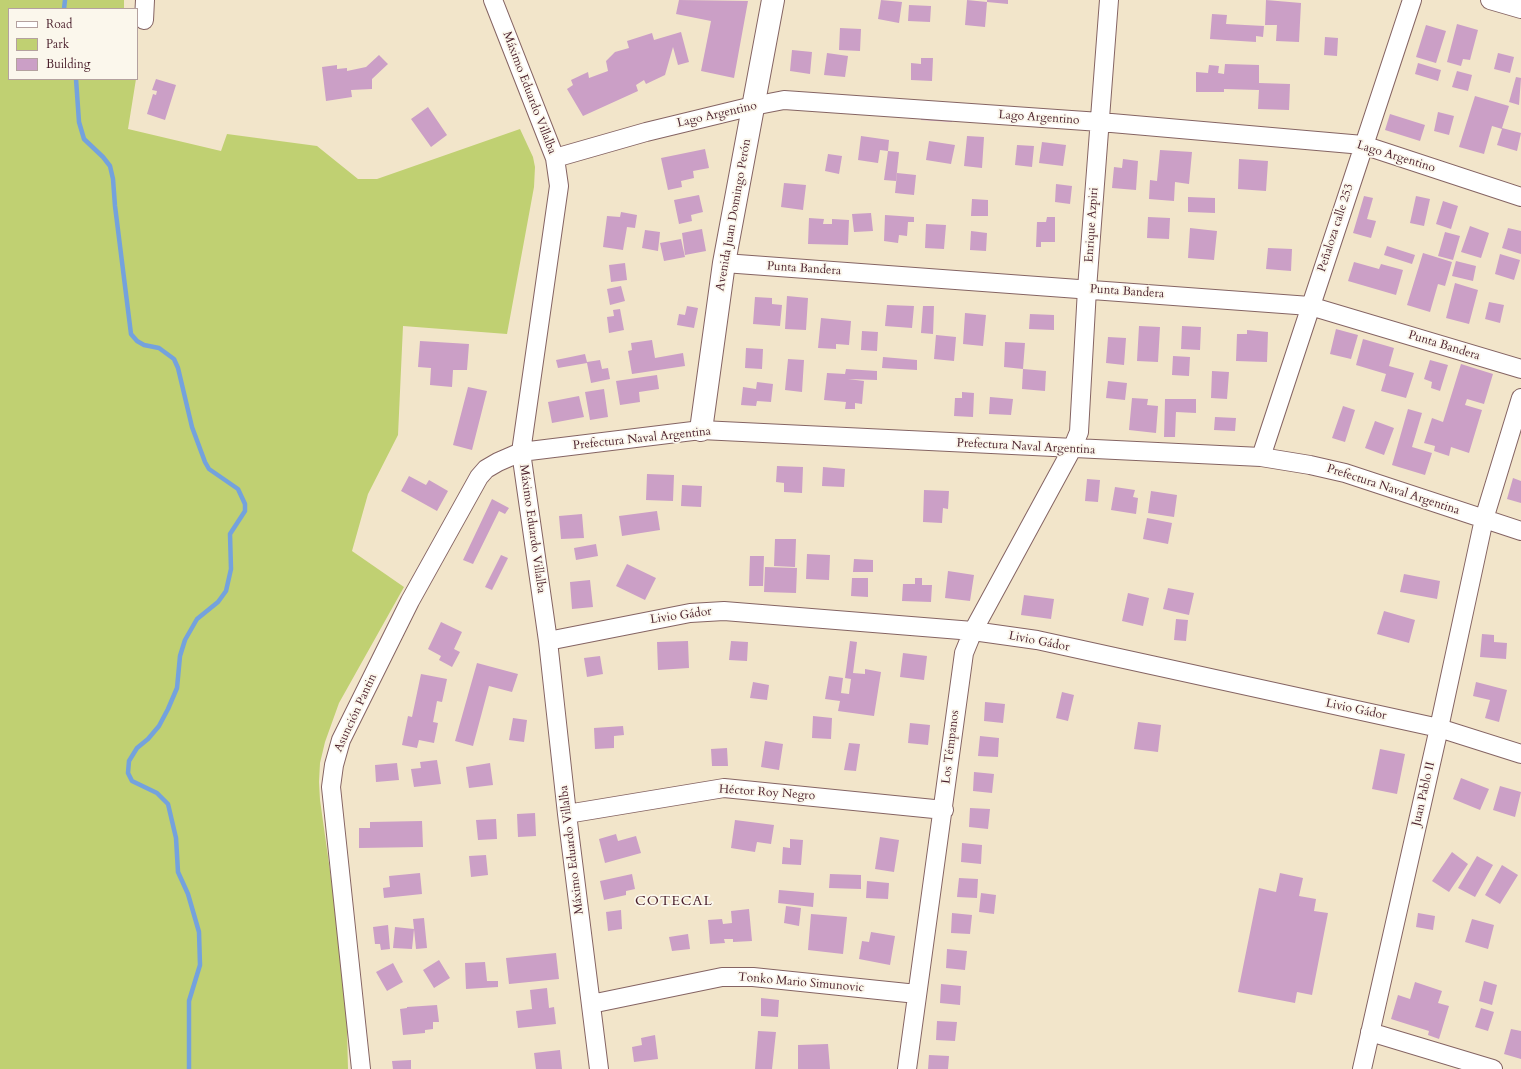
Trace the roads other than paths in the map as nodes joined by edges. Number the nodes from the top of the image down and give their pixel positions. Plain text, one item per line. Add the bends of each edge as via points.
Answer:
1 (146, 0) edge
2 (493, 0) edge
3 (773, 0) edge
4 (1109, 0) edge
5 (1412, 0) edge
6 (1490, 0) edge
7 (1521, 8) edge
8 (144, 20) dead end
9 (753, 106) junction
10 (1100, 122) junction
11 (1363, 145) junction
12 (555, 158) junction
13 (1521, 197) edge
14 (724, 263) junction
15 (1087, 289) junction
16 (1310, 306) junction
17 (1521, 369) edge
18 (1521, 398) edge
19 (702, 430) junction
20 (1072, 449) junction
21 (521, 452) junction
22 (1261, 457) junction
23 (1484, 519) junction
24 (1521, 531) edge
25 (973, 631) junction
26 (548, 641) junction
27 (1440, 728) junction
28 (1521, 754) edge
29 (944, 810) junction
30 (567, 814) junction
31 (917, 994) junction
32 (591, 1004) junction
33 (1370, 1032) junction
34 (361, 1069) edge
35 (599, 1069) edge
36 (907, 1069) edge
37 (1362, 1069) edge
38 (1492, 1069) edge

1 - 8 street
2 - 12 street, Máximo Eduardo Villalba
3 - 9 street, Avenida Juan Domingo Perón
4 - 10 street, Enrique Azpiri
5 - 11 street, Peñaloza calle 253
6 - 7 street
9 - 10 street, Lago Argentino via 784,100
9 - 12 street, Lago Argentino via 646,132
9 - 14 street, Avenida Juan Domingo Perón
10 - 11 street, Lago Argentino
10 - 15 street, Enrique Azpiri
11 - 13 street, Lago Argentino
11 - 16 street, Peñaloza calle 253
12 - 21 street, Máximo Eduardo Villalba via 558,186
14 - 15 street, Punta Bandera
14 - 19 street, Avenida Juan Domingo Perón
15 - 16 street, Punta Bandera
15 - 20 street, Enrique Azpiri via 1079,432
16 - 17 street, Punta Bandera
16 - 22 street, Peñaloza calle 253
18 - 23 street, Juan Pablo II
19 - 20 street, Prefectura Naval Argentina
19 - 21 street, Prefectura Naval Argentina
20 - 22 street, Prefectura Naval Argentina
20 - 25 street, Los Témpanos
21 - 26 street, Máximo Eduardo Villalba
21 - 34 street, Asunción Pantin via 486,469 479,477 407,608 341,740 334,765 332,788
22 - 23 street, Prefectura Naval Argentina via 1345,473
23 - 24 street, Prefectura Naval Argentina
23 - 27 street, Juan Pablo II
25 - 26 street, Livio Gádor via 724,611 690,613
25 - 27 street, Livio Gádor via 1037,640
25 - 29 street, Los Témpanos via 961,667
26 - 30 street, Máximo Eduardo Villalba
27 - 28 street, Livio Gádor
27 - 33 street, Juan Pablo II
29 - 30 street, Héctor Roy Negro via 724,788
29 - 31 street, Los Témpanos
30 - 32 street, Máximo Eduardo Villalba
31 - 32 street, Tonko Mario Simunovic via 753,976 722,976
31 - 36 street, Los Témpanos
32 - 35 street, Máximo Eduardo Villalba
33 - 37 street, Juan Pablo II
33 - 38 street

